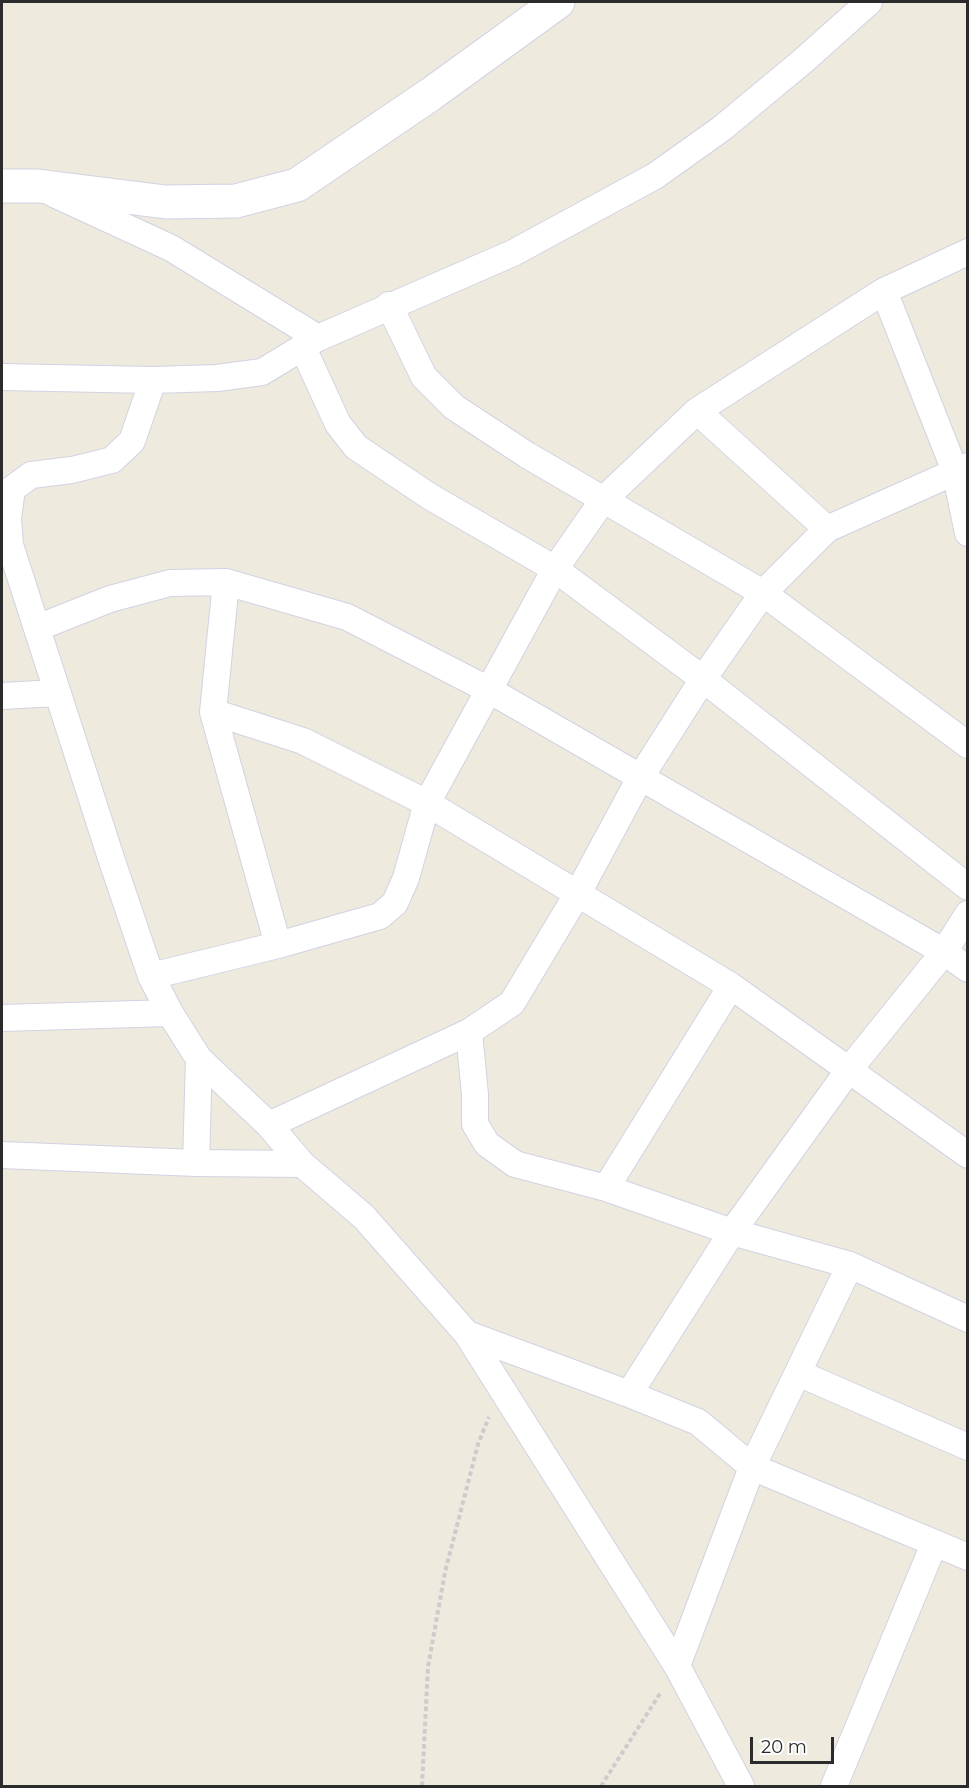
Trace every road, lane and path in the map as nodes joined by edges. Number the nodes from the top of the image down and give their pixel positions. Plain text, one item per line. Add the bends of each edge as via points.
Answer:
1 (558, 2) edge
2 (869, 2) edge
3 (2, 186) edge
4 (38, 186) junction
5 (968, 252) edge
6 (884, 291) junction
7 (389, 305) junction
8 (311, 343) junction
9 (2, 377) edge
10 (153, 380) junction
11 (697, 411) junction
12 (961, 468) edge
13 (603, 500) junction
14 (827, 529) junction
15 (968, 533) edge
16 (555, 569) junction
17 (226, 582) junction
18 (763, 592) junction
19 (37, 628) junction
20 (703, 679) junction
21 (489, 690) junction
22 (57, 693) junction
23 (2, 696) edge
24 (213, 712) junction
25 (968, 745) edge
26 (640, 778) junction
27 (427, 803) junction
28 (968, 887) edge
29 (578, 893) junction
30 (968, 914) edge
31 (278, 945) junction
32 (944, 952) junction
33 (968, 969) edge
34 (152, 976) junction
35 (731, 986) junction
36 (170, 1013) junction
37 (2, 1018) edge
38 (469, 1032) junction
39 (199, 1059) junction
40 (848, 1071) junction
41 (268, 1125) junction
42 (968, 1155) edge
43 (2, 1162) edge
44 (196, 1163) junction
45 (302, 1164) junction
46 (606, 1188) junction
47 (732, 1232) junction
48 (850, 1265) junction
49 (968, 1319) edge
50 (467, 1334) junction
51 (798, 1373) junction
52 (501, 1388) junction
53 (629, 1394) junction
54 (968, 1447) edge
55 (752, 1467) junction
56 (934, 1544) junction
57 (968, 1557) edge
58 (677, 1666) junction
59 (422, 1786) edge
60 (601, 1786) edge
61 (741, 1786) edge
62 (834, 1786) edge

1 - 4 street via 297,185 236,201 166,202
2 - 7 street via 721,129 655,176 513,253
3 - 4 street
4 - 8 street via 171,249
5 - 6 street
6 - 11 street
6 - 12 street
7 - 8 street
7 - 13 street via 424,376 454,407
8 - 10 street via 262,372
8 - 16 street via 338,424 356,447 429,496
9 - 10 street
10 - 19 street via 132,441 112,460 31,475 12,489 10,545
11 - 13 street
11 - 14 street
12 - 14 street
12 - 15 street
13 - 16 street
13 - 18 street
14 - 18 street
16 - 20 street
16 - 21 street
17 - 19 street via 170,583 110,599
17 - 21 street via 347,617
17 - 24 street
18 - 20 street
18 - 25 street
19 - 22 street
20 - 26 street
20 - 28 street
21 - 26 street
21 - 27 street
22 - 23 street
22 - 34 street
24 - 27 street via 303,741
24 - 31 street
26 - 29 street
26 - 32 street
27 - 29 street
27 - 31 street via 395,903 380,916
29 - 35 street
29 - 38 street via 512,1003
30 - 32 street
31 - 34 street
32 - 33 street
32 - 40 street
34 - 36 street
35 - 40 street
35 - 46 street
36 - 37 street
36 - 39 street
38 - 41 street
38 - 46 street via 476,1124 487,1144 515,1164
39 - 41 street
39 - 44 street
40 - 42 street
40 - 47 street
41 - 45 street
43 - 44 street
44 - 45 street
45 - 50 street via 364,1217
46 - 47 street
47 - 48 street
47 - 53 street
48 - 49 street
48 - 51 street
50 - 52 street
50 - 53 street
51 - 54 street
51 - 55 street
52 - 58 street
52 - 59 path via 478,1444 445,1572 428,1667
53 - 55 street via 698,1422
55 - 56 street
55 - 58 street
56 - 57 street
56 - 62 street
58 - 60 path
58 - 61 street

